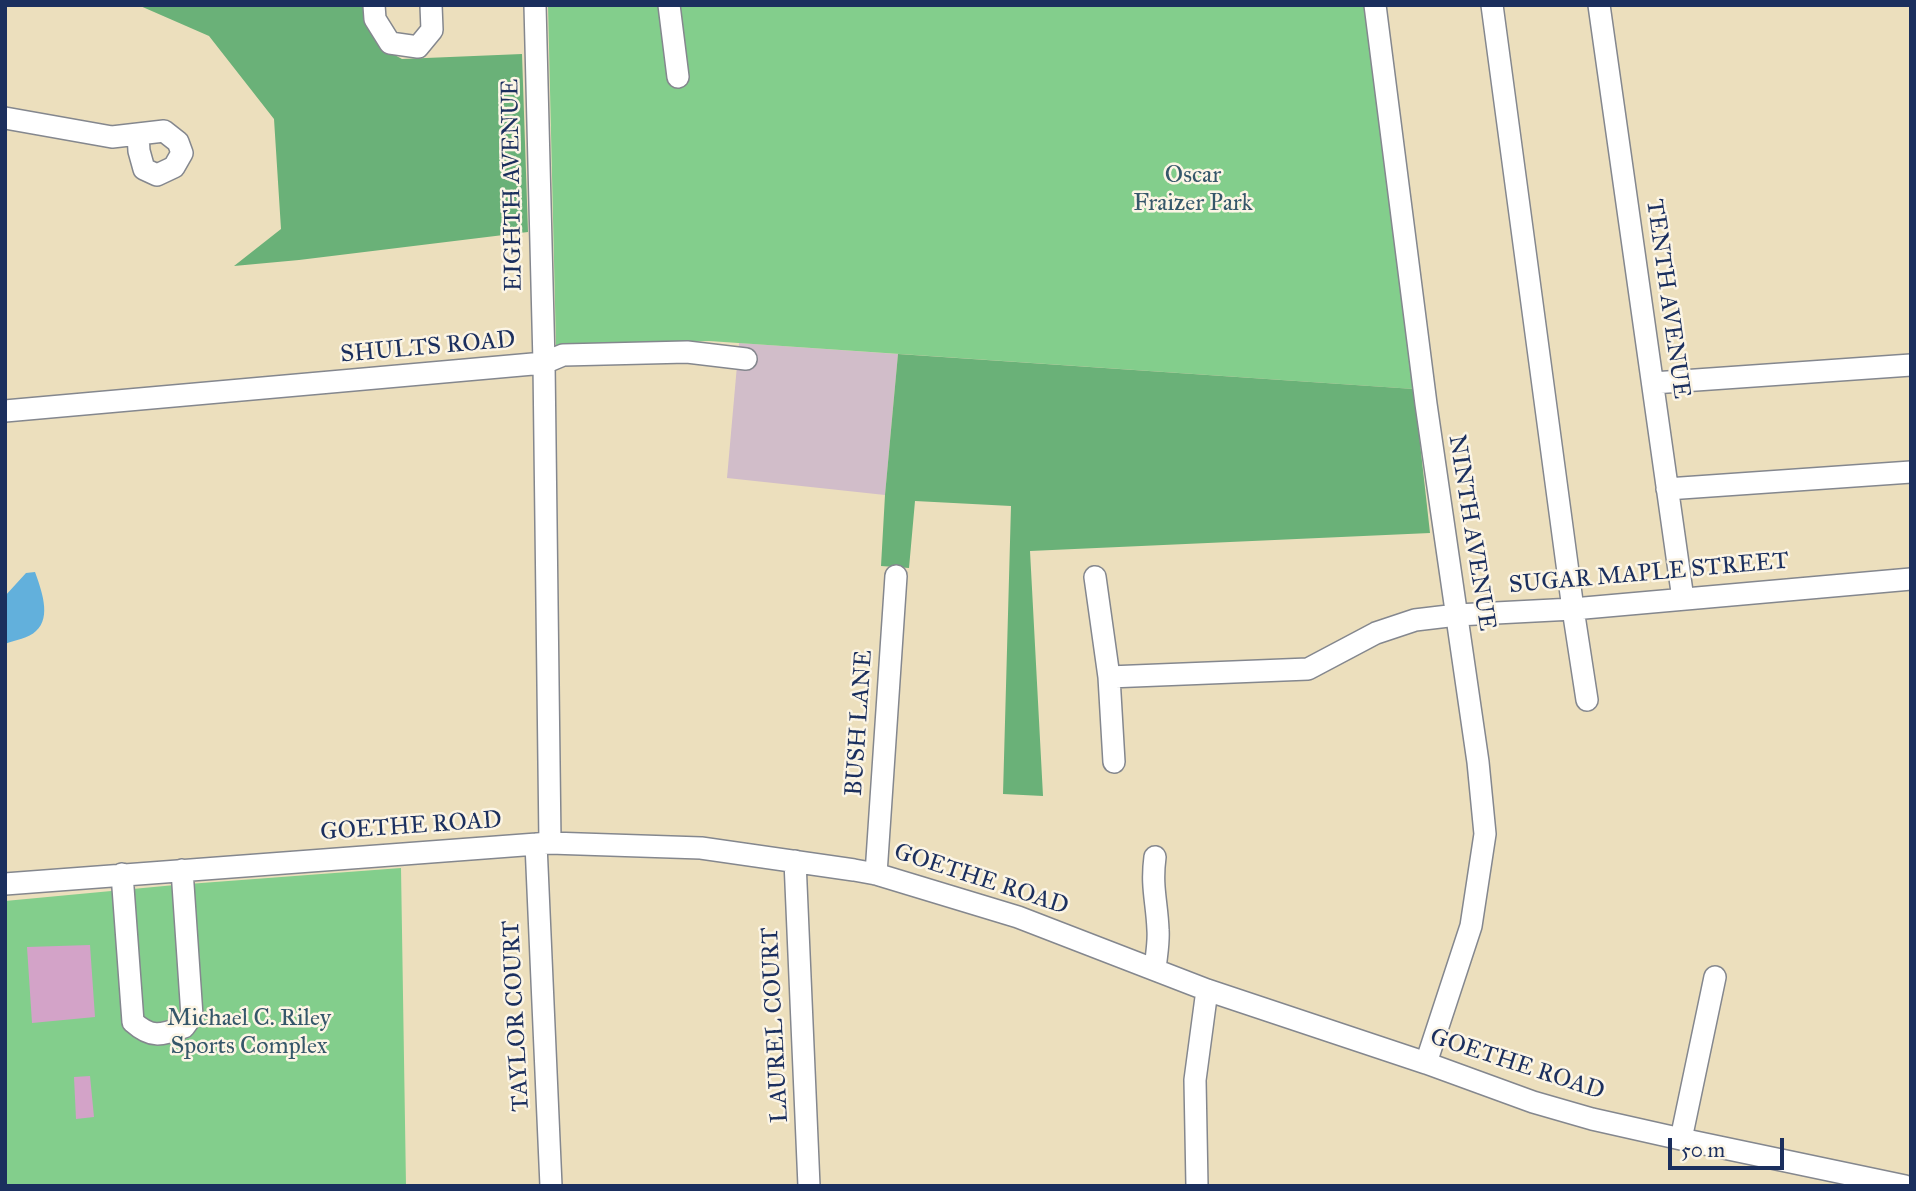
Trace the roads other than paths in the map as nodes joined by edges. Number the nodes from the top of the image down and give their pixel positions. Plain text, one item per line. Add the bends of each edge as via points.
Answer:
1 (374, 5) edge
2 (431, 5) edge
3 (536, 5) edge
4 (669, 5) edge
5 (1376, 5) edge
6 (1492, 5) edge
7 (1599, 5) edge
8 (678, 77) dead end
9 (5, 118) edge
10 (138, 134) dead end
11 (747, 359) dead end
12 (544, 363) junction
13 (1911, 365) edge
14 (1653, 383) junction
15 (5, 411) edge
16 (1911, 472) edge
17 (1667, 489) junction
18 (896, 576) dead end
19 (1095, 577) dead end
20 (1911, 579) edge
21 (1683, 599) junction
22 (1573, 608) junction
23 (1457, 615) junction
24 (1109, 677) junction
25 (1587, 700) dead end
26 (1114, 762) dead end
27 (543, 844) junction
28 (1155, 857) dead end
29 (795, 861) junction
30 (183, 870) junction
31 (122, 874) junction
32 (876, 874) junction
33 (5, 884) edge
34 (1155, 970) junction
35 (1715, 977) dead end
36 (1207, 990) junction
37 (1426, 1063) junction
38 (1681, 1139) junction
39 (551, 1186) edge
40 (809, 1186) edge
41 (1197, 1186) edge
42 (1905, 1186) edge

1 - 2 street via 375,19 390,43 418,47 432,30
3 - 12 street, EIGHTH AVENUE
4 - 8 street
5 - 23 street, NINTH AVENUE
6 - 22 street
7 - 14 street, TENTH AVENUE
9 - 10 street via 112,137
11 - 12 street via 687,352 563,355
12 - 15 street, SHULTS ROAD
12 - 27 street, SHULTS ROAD
13 - 14 street
14 - 17 street, TENTH AVENUE
16 - 17 street
17 - 21 street, TENTH AVENUE
18 - 32 street, BUSH LANE
19 - 24 street
20 - 21 street, SUGAR MAPLE STREET
21 - 22 street, SUGAR MAPLE STREET
22 - 23 street, SUGAR MAPLE STREET
22 - 25 street
23 - 24 street, SUGAR MAPLE STREET via 1415,620 1376,633 1308,669
23 - 37 street, NINTH AVENUE via 1485,834 1471,926
24 - 26 street
27 - 29 street, GOETHE ROAD via 701,848
27 - 30 street, GOETHE ROAD
27 - 39 street, TAYLOR COURT
28 - 34 street via 1153,898 1159,932
29 - 32 street, GOETHE ROAD
29 - 40 street, LAUREL COURT
30 - 31 street, GOETHE ROAD
30 - 31 street via 192,1016 184,1027 153,1035 133,1022
31 - 33 street, GOETHE ROAD
32 - 34 street, GOETHE ROAD via 1018,917
34 - 36 street, GOETHE ROAD
35 - 38 street
36 - 37 street, GOETHE ROAD
36 - 41 street via 1195,1080
37 - 38 street, GOETHE ROAD via 1533,1102
38 - 42 street, GOETHE ROAD

